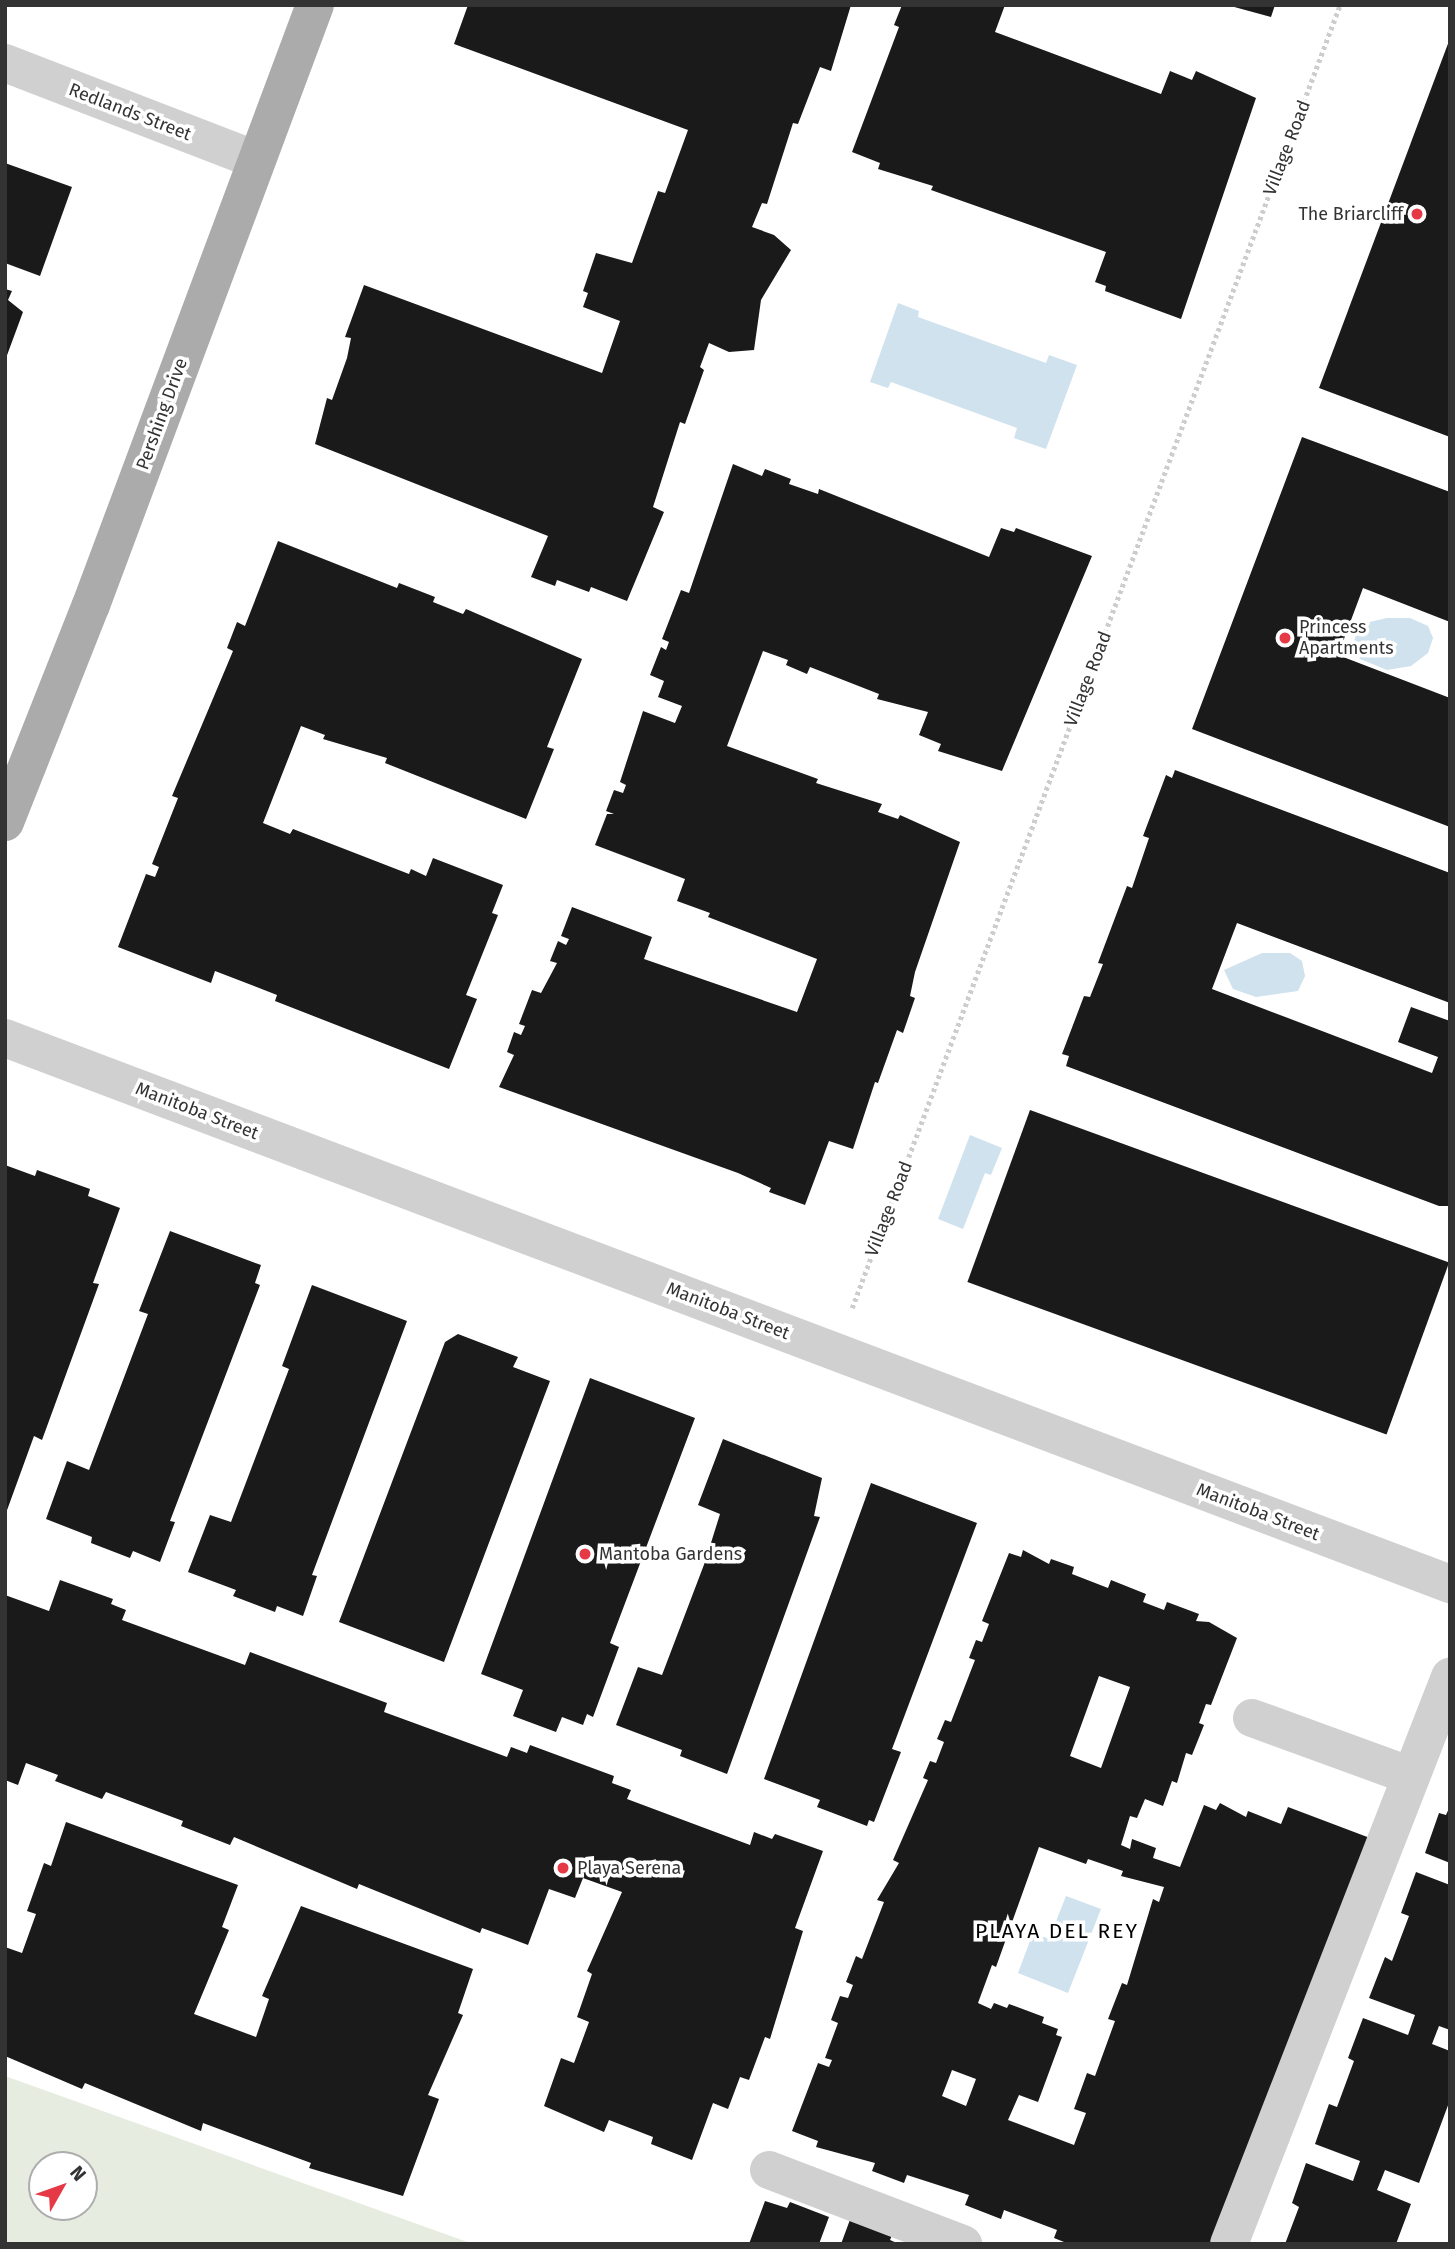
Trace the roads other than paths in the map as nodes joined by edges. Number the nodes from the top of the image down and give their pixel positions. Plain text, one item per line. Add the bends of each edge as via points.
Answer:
1 (314, 5) edge
2 (5, 63) edge
3 (256, 160) junction
4 (5, 822) edge
5 (5, 1038) edge
6 (1447, 1573) edge
7 (1450, 1678) edge
8 (1252, 1718) dead end
9 (1411, 1776) junction
10 (769, 2170) dead end
11 (964, 2244) edge
12 (1229, 2244) edge

1 - 3 main road, Pershing Drive
2 - 3 street, Redlands Street
3 - 4 main road, Pershing Drive
5 - 6 street, Manitoba Street via 835,1352
7 - 9 street
8 - 9 street
9 - 12 street
10 - 11 street

